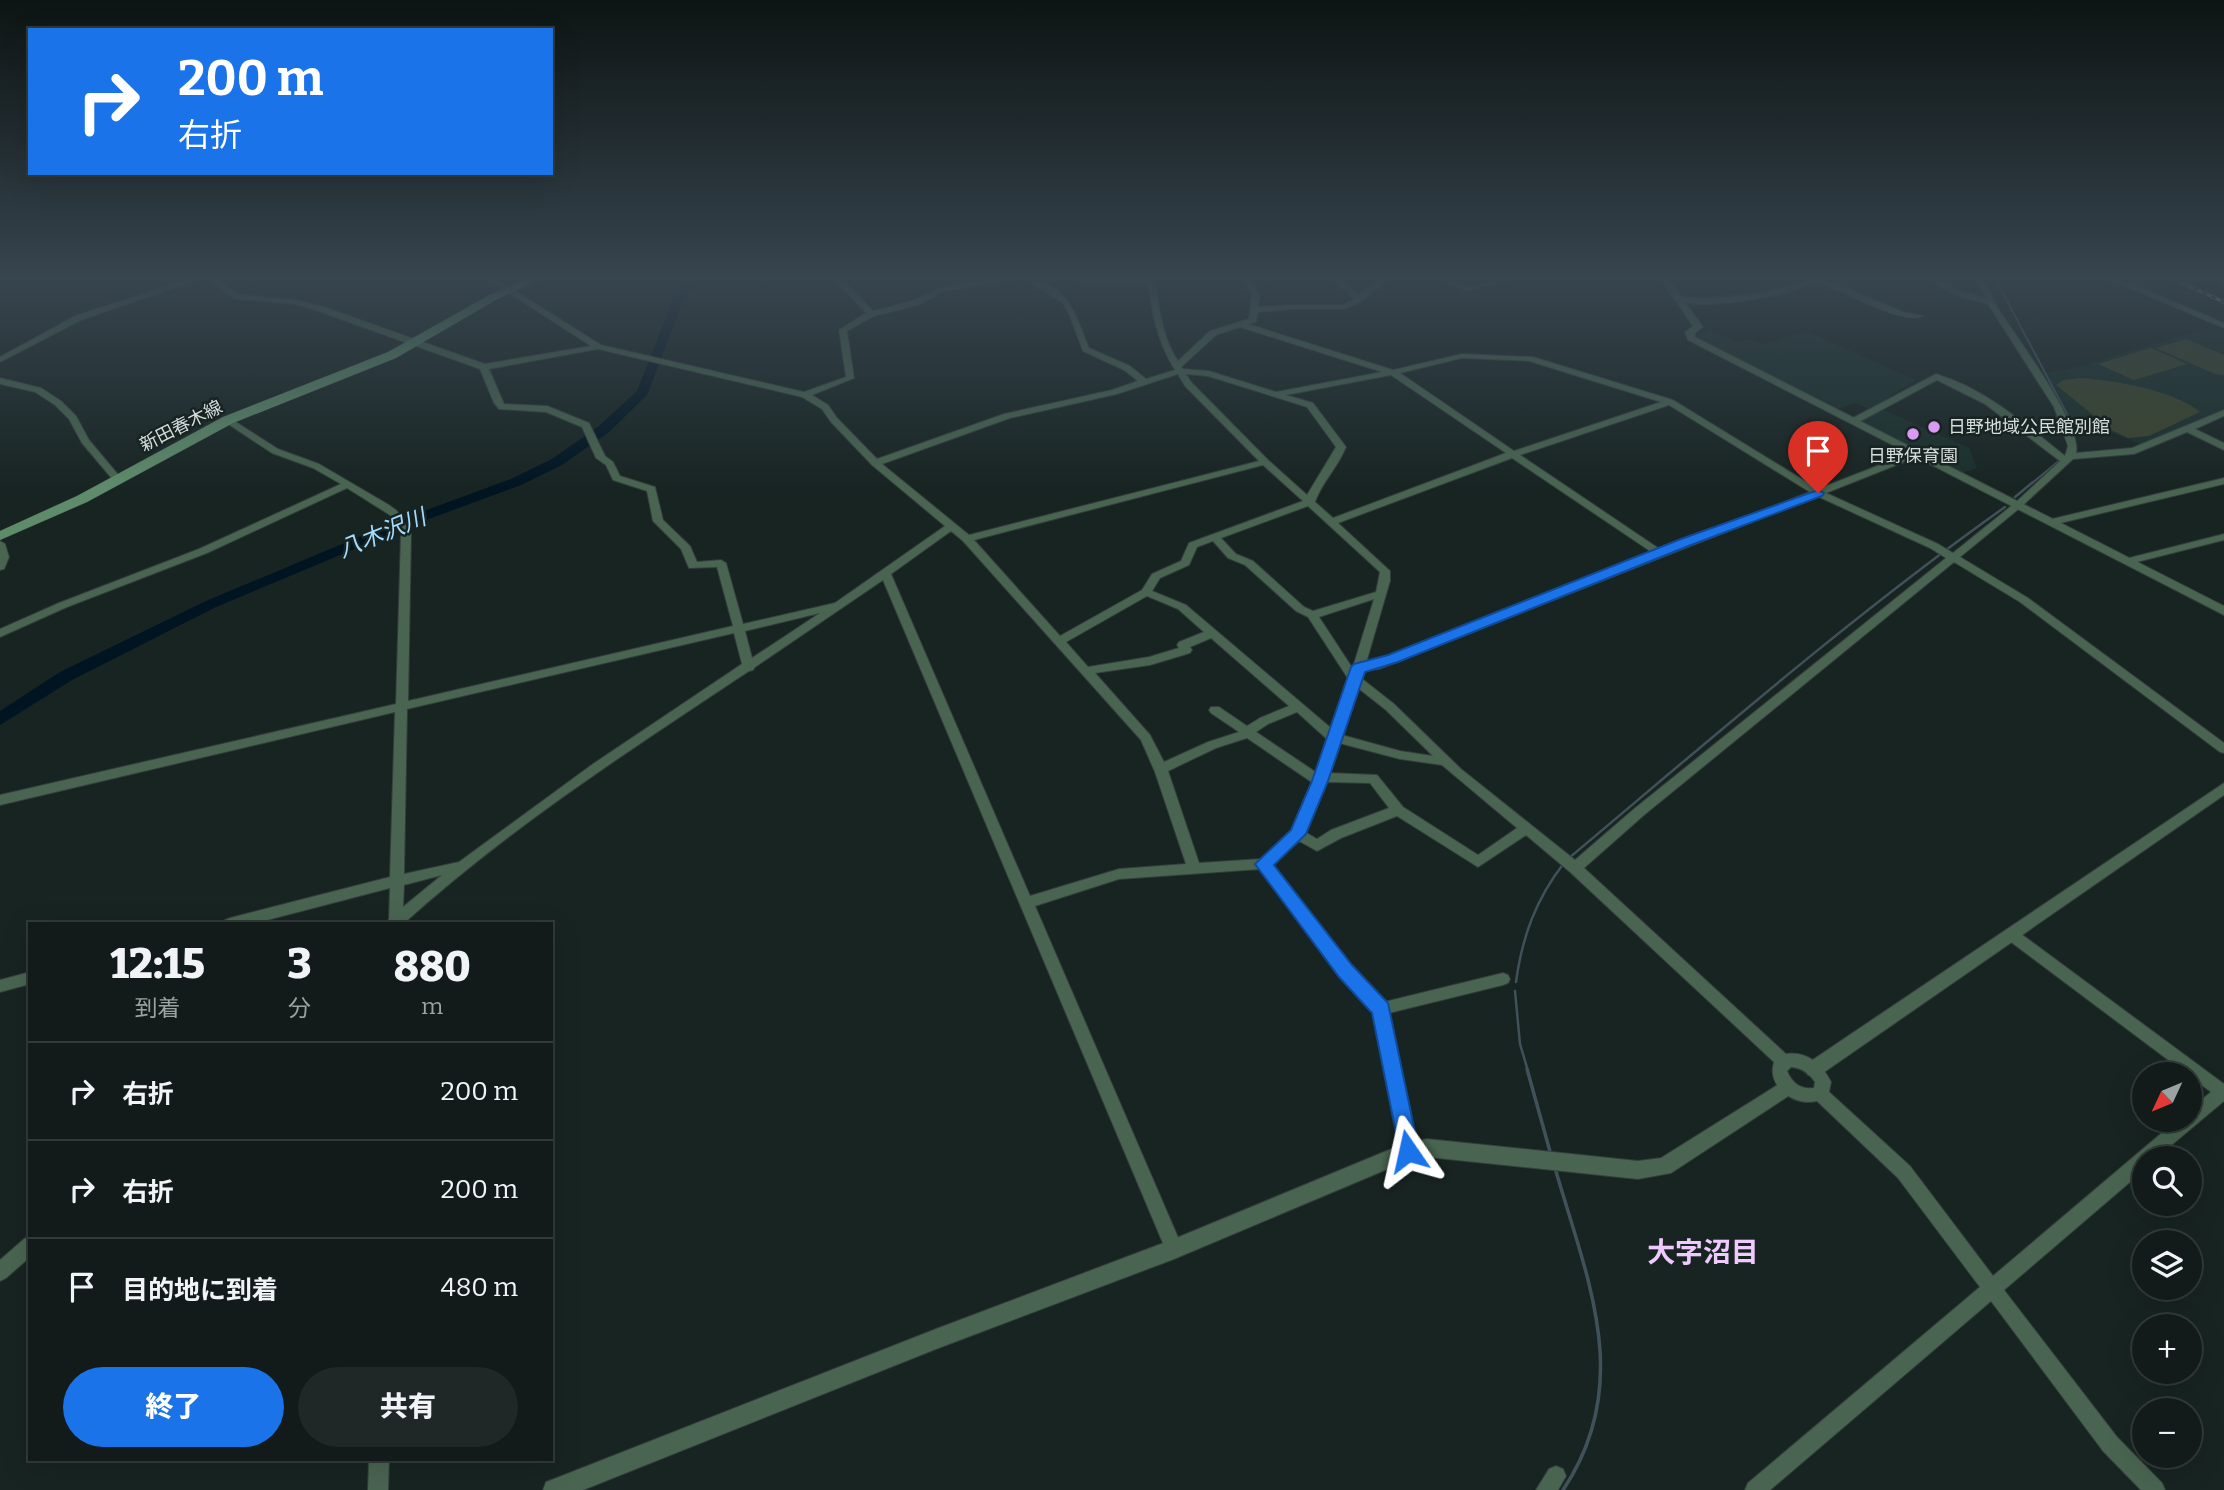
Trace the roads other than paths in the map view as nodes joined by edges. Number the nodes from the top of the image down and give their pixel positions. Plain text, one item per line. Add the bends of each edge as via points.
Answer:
1 (19, 350) edge
2 (402, 350) edge
3 (433, 350) edge
4 (584, 350) edge
5 (611, 350) edge
6 (846, 350) edge
7 (1087, 350) edge
8 (1167, 350) edge
9 (1196, 350) edge
10 (1321, 350) edge
11 (1714, 350) edge
12 (2022, 350) edge
13 (648, 357) joint
14 (0, 360) edge
15 (484, 367) junction
16 (1178, 368) junction
17 (1392, 372) junction
18 (0, 381) edge
19 (1144, 382) junction
20 (1278, 394) junction
21 (805, 395) junction
22 (1670, 402) junction
23 (2224, 413) edge
24 (229, 420) junction
25 (1854, 421) junction
26 (2187, 428) junction
27 (2224, 447) edge
28 (1916, 453) junction
29 (1513, 454) junction
30 (2068, 458) junction
31 (1265, 462) junction
32 (875, 463) junction
33 (117, 479) junction
34 (2224, 481) edge
35 (345, 486) junction
36 (1818, 493) junction
37 (1310, 502) junction
38 (2018, 505) junction
39 (1331, 522) junction
40 (2052, 522) junction
41 (952, 526) junction
42 (0, 536) edge
43 (1214, 537) junction
44 (2224, 537) edge
45 (967, 539) junction
46 (0, 544) edge
47 (1659, 553) junction
48 (1947, 554) junction
49 (2129, 561) junction
50 (0, 566) edge
51 (886, 574) junction
52 (1146, 592) junction
53 (1380, 594) junction
54 (835, 606) junction
55 (2224, 611) edge
56 (1312, 615) junction
57 (740, 628) junction
58 (0, 633) edge
59 (1212, 633) junction
60 (1060, 641) junction
61 (749, 667) junction
62 (1086, 671) junction
63 (1356, 673) junction
64 (401, 706) junction
65 (1298, 706) junction
66 (1216, 710) dead end
67 (1248, 732) junction
68 (1333, 737) junction
69 (2224, 749) edge
70 (1444, 760) junction
71 (1160, 769) junction
72 (1320, 779) junction
73 (2224, 788) edge
74 (0, 800) edge
75 (1398, 810) junction
76 (1527, 828) junction
77 (1298, 834) junction
78 (1264, 864) junction
79 (460, 865) junction
80 (1575, 868) junction
81 (1194, 869) junction
82 (396, 881) junction
83 (1027, 903) junction
84 (238, 922) edge
85 (395, 922) edge
86 (396, 922) edge
87 (2012, 935) junction
88 (28, 979) edge
89 (1503, 979) dead end
90 (0, 986) edge
91 (1381, 1009) junction
92 (1784, 1062) junction
93 (1814, 1069) junction
94 (1787, 1087) junction
95 (2223, 1092) edge
96 (1819, 1093) junction
97 (2159, 1146) edge
98 (1408, 1151) junction
99 (2132, 1169) edge
100 (28, 1247) edge
101 (1174, 1249) junction
102 (0, 1272) edge
103 (1992, 1287) junction
104 (379, 1461) edge
105 (378, 1490) edge
106 (554, 1490) edge
107 (1755, 1490) edge
108 (2155, 1490) edge

1 - 14 street
2 - 24 main road, 新田春木線
3 - 15 street
4 - 15 street
5 - 13 street
6 - 21 street via 849,378
7 - 19 street via 1127,368
8 - 16 street
9 - 16 street
10 - 17 street
11 - 25 street
12 - 30 street via 2058,407 2073,446
13 - 21 street
15 - 57 street via 502,407 547,408 586,425 616,478 652,489 658,521 686,548 693,566 721,563
16 - 19 street
16 - 20 street
16 - 31 street via 1204,403
17 - 20 street
17 - 22 street via 1462,356 1517,357
17 - 29 street
18 - 33 street via 38,390 58,403
19 - 32 street via 1007,416
20 - 37 street via 1310,405 1341,447
21 - 32 street via 825,407
22 - 29 street
22 - 36 street
23 - 26 street
24 - 33 main road, 新田春木線
24 - 35 street via 275,451 316,466
25 - 28 street
25 - 30 street via 1936,377 1955,383 2014,418
26 - 27 street
26 - 30 street via 2134,451
28 - 36 street
28 - 38 street
29 - 39 street
29 - 47 street
30 - 38 street
31 - 37 street
31 - 45 street
32 - 41 street
33 - 42 main road, 新田春木線
34 - 40 street
35 - 58 street via 203,551
35 - 64 street via 394,513 406,534
36 - 47 street
36 - 48 street
37 - 39 street
37 - 43 street
38 - 40 street
38 - 48 street
39 - 53 street via 1385,571
40 - 49 street
41 - 45 street
41 - 51 street
43 - 52 street via 1193,545 1185,563 1156,576
43 - 56 street via 1232,556 1249,563
44 - 49 street
45 - 60 street
46 - 50 street via 4,557
47 - 63 street
48 - 69 street via 2024,600
48 - 80 street
49 - 55 street
51 - 54 street
51 - 83 street
52 - 59 street via 1182,607
52 - 60 street
53 - 56 street
53 - 63 street
54 - 57 street
54 - 61 street
56 - 63 street
57 - 61 street
57 - 64 street
59 - 62 street via 1183,645 1186,650 1150,661
59 - 65 street
60 - 62 street
61 - 79 street
62 - 71 street via 1146,738
63 - 68 street
63 - 70 street
64 - 74 street
64 - 82 street
65 - 67 street
65 - 68 street
66 - 67 street
67 - 71 street
67 - 72 street
68 - 70 street via 1400,755
68 - 72 street
70 - 76 street
71 - 81 street
72 - 75 street via 1373,778
72 - 77 street
73 - 87 street
75 - 76 street via 1478,862
75 - 77 street via 1317,846
76 - 80 street
77 - 78 street
78 - 81 street
78 - 91 street
79 - 82 street
79 - 86 street
80 - 92 street
81 - 83 street via 1119,874
82 - 84 street
82 - 85 street
83 - 101 street
87 - 93 street
87 - 95 street
88 - 90 street
89 - 91 street
91 - 98 street
92 - 93 street via 1796,1060
92 - 94 street via 1779,1071
93 - 96 street via 1823,1082
94 - 96 street via 1803,1096
94 - 98 street via 1664,1167 1638,1170 1427,1148
95 - 97 street
96 - 103 street via 1904,1172
98 - 101 street
99 - 103 street
100 - 102 street
101 - 106 street
103 - 107 street
103 - 108 street via 2110,1444
104 - 105 street

